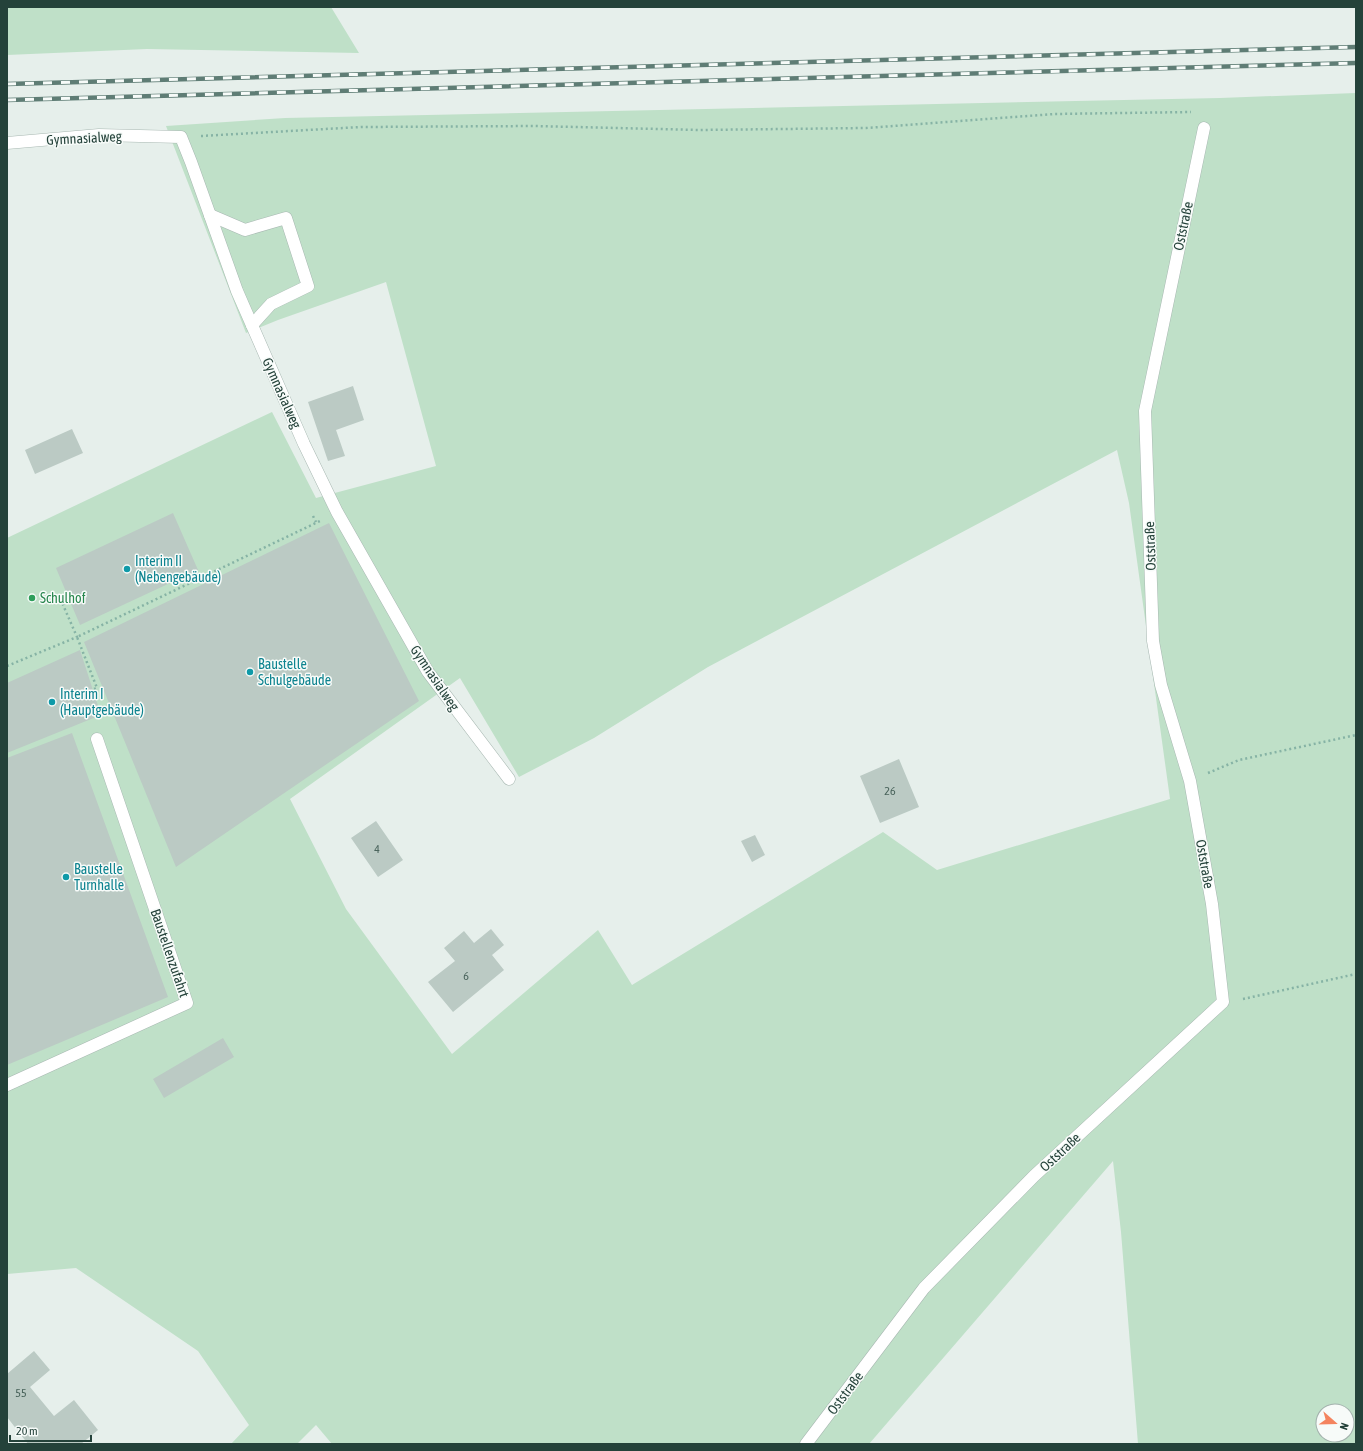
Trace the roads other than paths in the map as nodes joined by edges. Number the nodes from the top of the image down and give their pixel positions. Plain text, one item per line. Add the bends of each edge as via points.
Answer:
1 (1204, 128) road end
2 (7, 143) edge
3 (210, 215) junction
4 (252, 325) junction
5 (97, 739) dead end
6 (509, 779) dead end
7 (7, 1085) edge
8 (806, 1444) edge

1 - 8 street, Oststraße via 1145,411 1153,641 1161,686 1190,781 1212,904 1223,1002 1034,1176 924,1288
2 - 3 street, Gymnasialweg via 99,135 181,137
3 - 4 street, Gymnasialweg
3 - 4 street via 245,230 286,218 308,286 272,304
4 - 6 street, Gymnasialweg via 304,444 338,512 428,672
5 - 7 street, Baustellenzufahrt via 187,1003

